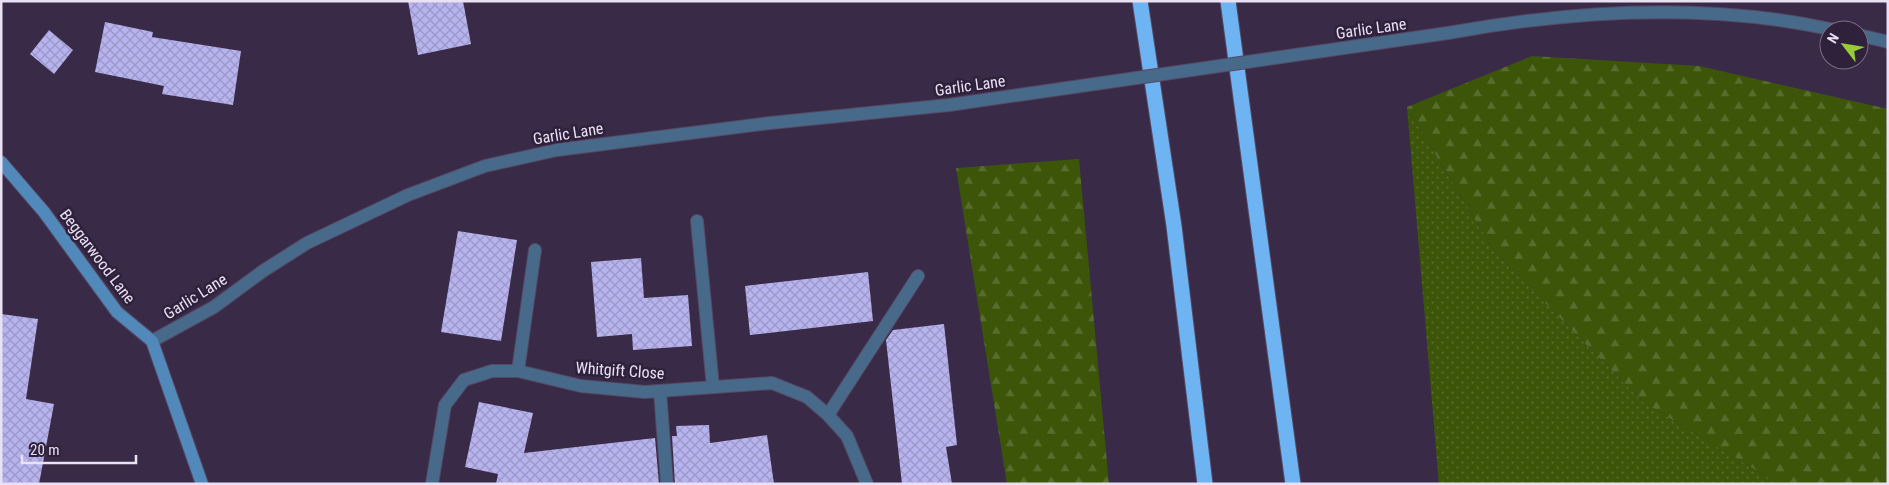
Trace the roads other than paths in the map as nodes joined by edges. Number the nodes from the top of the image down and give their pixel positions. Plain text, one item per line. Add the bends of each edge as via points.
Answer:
1 (1140, 1) edge
2 (1228, 1) edge
3 (1819, 26) edge
4 (1869, 37) edge
5 (1888, 42) edge
6 (1, 162) edge
7 (697, 221) dead end
8 (534, 250) dead end
9 (918, 276) dead end
10 (152, 341) junction
11 (518, 371) junction
12 (713, 387) junction
13 (660, 391) junction
14 (828, 415) junction
15 (202, 484) edge
16 (432, 484) edge
17 (667, 484) edge
18 (868, 484) edge
19 (1205, 484) edge
20 (1293, 484) edge

1 - 19 highway via 1174,226
2 - 20 highway
3 - 10 street, Garlic Lane, bridge via 1702,12 1559,17 949,105 770,123 557,150 485,166 408,195 307,243 214,307
4 - 5 street
6 - 10 street, Beggarwood Lane via 44,212 118,312
7 - 12 street
8 - 11 street
9 - 14 street
10 - 15 street
11 - 13 street, Whitgift Close via 581,386
11 - 16 street, Whitgift Close via 492,371 464,380 445,405
12 - 13 street, Whitgift Close
12 - 14 street, Whitgift Close via 772,383 807,398
13 - 17 street
14 - 18 street, Whitgift Close via 847,436

